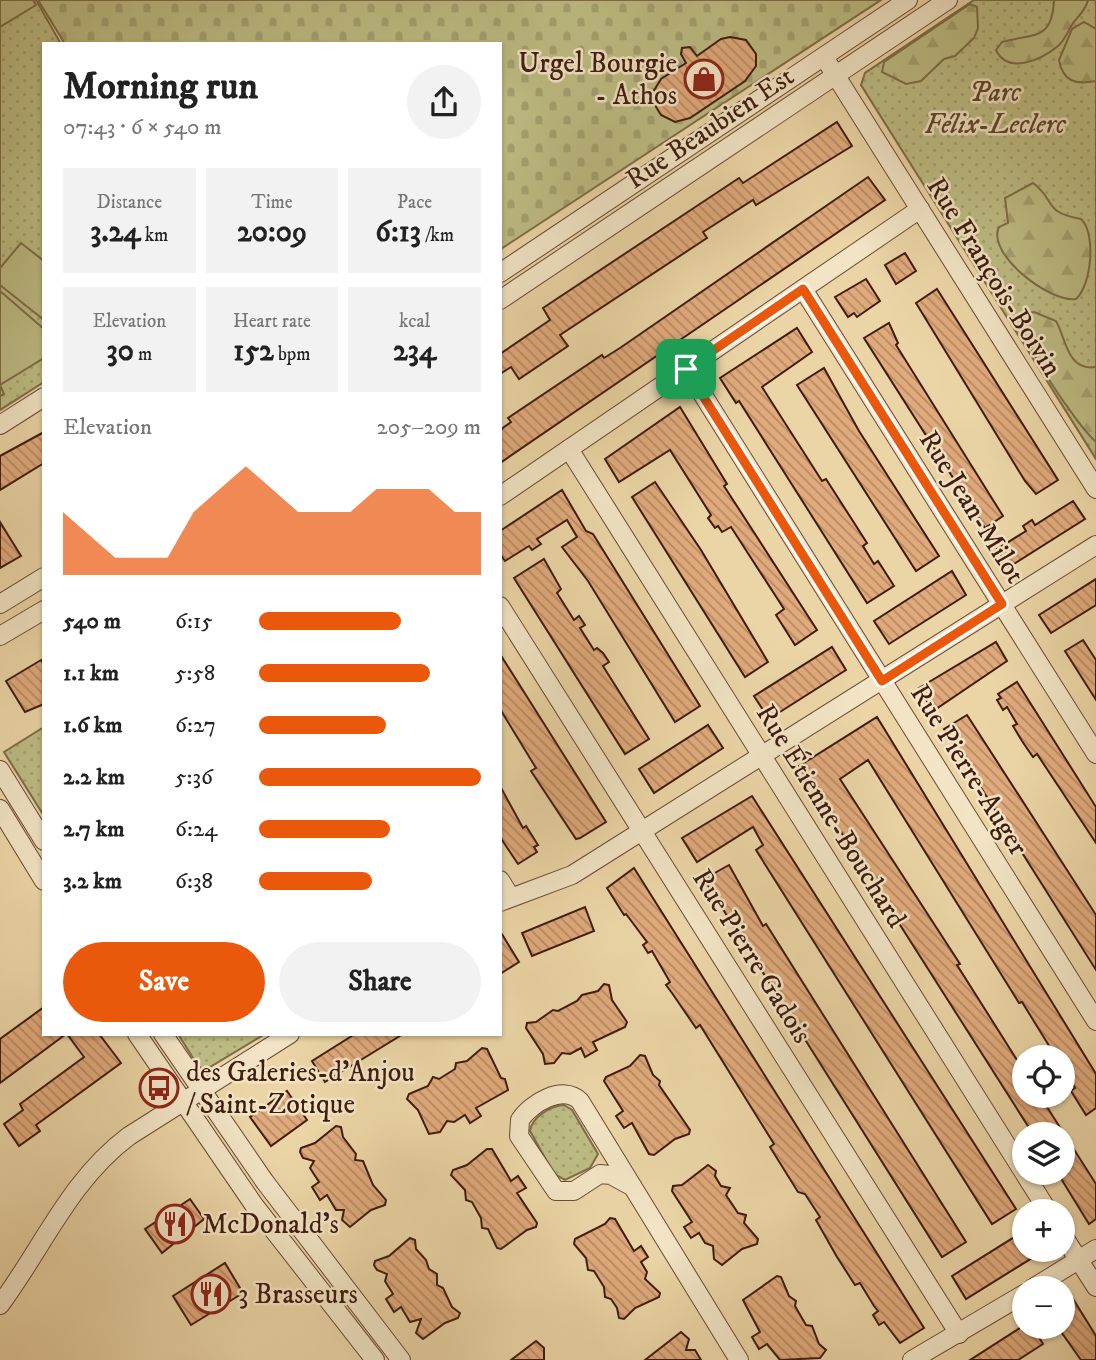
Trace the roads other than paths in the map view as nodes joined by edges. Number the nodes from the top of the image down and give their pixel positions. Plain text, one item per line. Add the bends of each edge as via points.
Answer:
1 (908, 0) edge
2 (948, 0) edge
3 (824, 57) junction
4 (836, 75) junction
5 (920, 209) junction
6 (502, 272) edge
7 (803, 289) junction
8 (502, 299) edge
9 (686, 369) junction
10 (42, 398) edge
11 (0, 425) edge
12 (569, 449) junction
13 (1096, 489) edge
14 (502, 495) edge
15 (1096, 545) edge
16 (42, 578) edge
17 (0, 604) edge
18 (1002, 604) junction
19 (502, 609) edge
20 (42, 611) edge
21 (0, 636) edge
22 (882, 681) junction
23 (1096, 754) edge
24 (763, 756) junction
25 (0, 771) edge
26 (0, 809) edge
27 (642, 831) junction
28 (42, 838) edge
29 (42, 878) edge
30 (505, 899) edge
31 (1096, 1021) edge
32 (138, 1036) edge
33 (164, 1036) edge
34 (287, 1036) edge
35 (200, 1091) junction
36 (182, 1102) junction
37 (633, 1187) junction
38 (1040, 1199) edge
39 (1096, 1249) edge
40 (1075, 1253) edge
41 (1079, 1259) junction
42 (1052, 1276) edge
43 (1096, 1287) edge
44 (1012, 1301) edge
45 (0, 1305) edge
46 (959, 1334) junction
47 (375, 1360) edge
48 (401, 1360) edge
49 (739, 1360) edge
50 (912, 1360) edge

1 - 3 street, Rue Beaubien Est
2 - 4 street, Rue Beaubien Est
3 - 4 street, Rue François-Boivin
3 - 6 street, Rue Beaubien Est
4 - 5 street, Rue François-Boivin
4 - 8 street, Rue Beaubien Est
5 - 7 street
5 - 13 street, Rue François-Boivin
7 - 9 street
7 - 18 street, Rue Jean-Milot
9 - 12 street
9 - 22 street, Rue Pierre-Auger
10 - 11 street
12 - 14 street
12 - 24 street, Rue Étienne-Bouchard
15 - 18 street
16 - 17 street
18 - 22 street
18 - 23 street, Rue Jean-Milot
19 - 27 street, Rue Pierre Gadois
20 - 21 street
22 - 24 street
22 - 31 street, Rue Pierre-Auger
24 - 27 street
24 - 38 street, Rue Étienne-Bouchard
25 - 28 street
26 - 29 street
27 - 30 street via 572,875
27 - 46 street, Rue Pierre Gadois
32 - 36 street
33 - 35 street
34 - 35 street
35 - 36 street
35 - 48 street
36 - 45 street via 129,1136 93,1168 68,1198
36 - 47 street via 254,1205
37 - 37 street via 575,1096 556,1094 520,1120 519,1136 556,1191 573,1191 600,1174
37 - 49 street
39 - 41 street
40 - 41 street
41 - 42 street
41 - 43 street
44 - 46 street
46 - 50 street

